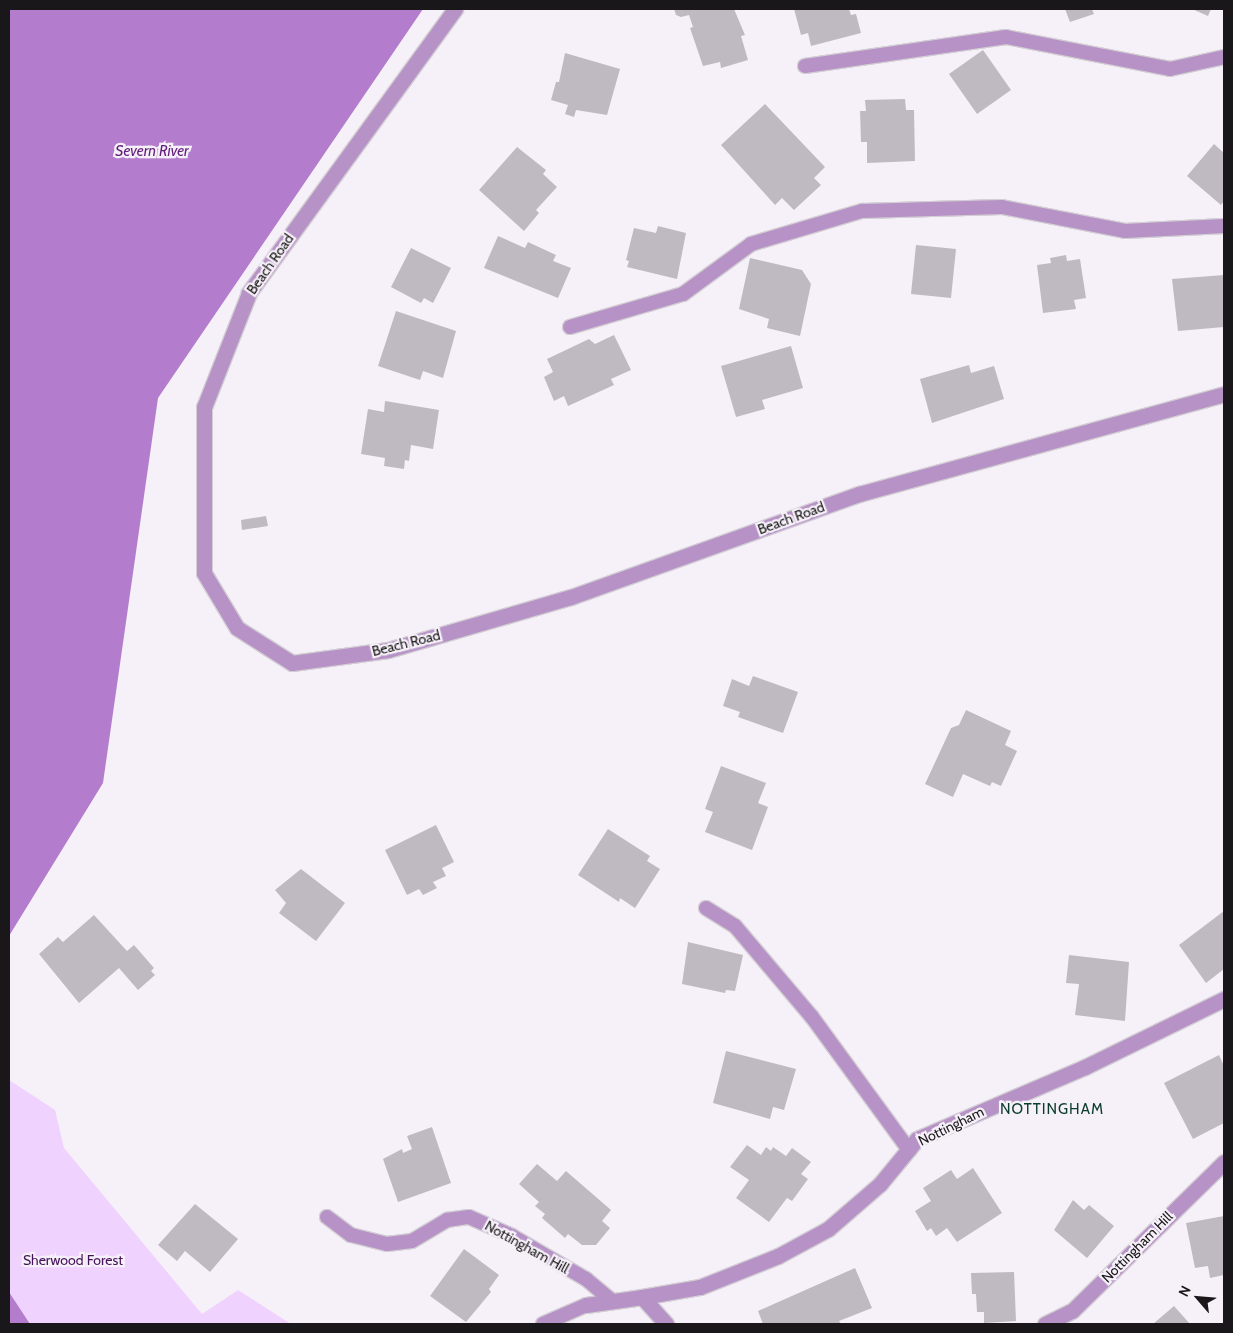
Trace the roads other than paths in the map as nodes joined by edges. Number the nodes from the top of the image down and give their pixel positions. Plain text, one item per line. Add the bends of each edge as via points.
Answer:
1 (455, 9) edge
2 (1224, 57) edge
3 (805, 66) dead end
4 (1224, 226) edge
5 (570, 326) dead end
6 (1224, 394) edge
7 (706, 908) dead end
8 (1224, 999) edge
9 (909, 1150) junction
10 (1224, 1162) edge
11 (327, 1217) dead end
12 (642, 1296) junction
13 (612, 1301) junction
14 (586, 1305) joint
15 (543, 1324) edge
16 (666, 1324) edge
17 (1046, 1324) edge

1 - 6 street, Beach Road via 249,293 204,406 204,573 237,628 292,663 388,650 571,597 859,494
2 - 3 lane via 1170,69 1006,37
4 - 5 lane via 1125,231 1002,208 862,211 751,244 683,294
7 - 9 lane via 735,926 812,1017
8 - 9 street, Nottingham via 1085,1067 917,1139
9 - 12 street, Nottingham via 880,1184 828,1229 803,1243 700,1287
10 - 17 street, Nottingham Hill via 1072,1311
11 - 13 lane, Nottingham Hill via 351,1235 387,1244 412,1241 447,1220 468,1217 512,1236 586,1279
12 - 13 street
12 - 16 street
13 - 14 street
14 - 15 lane

